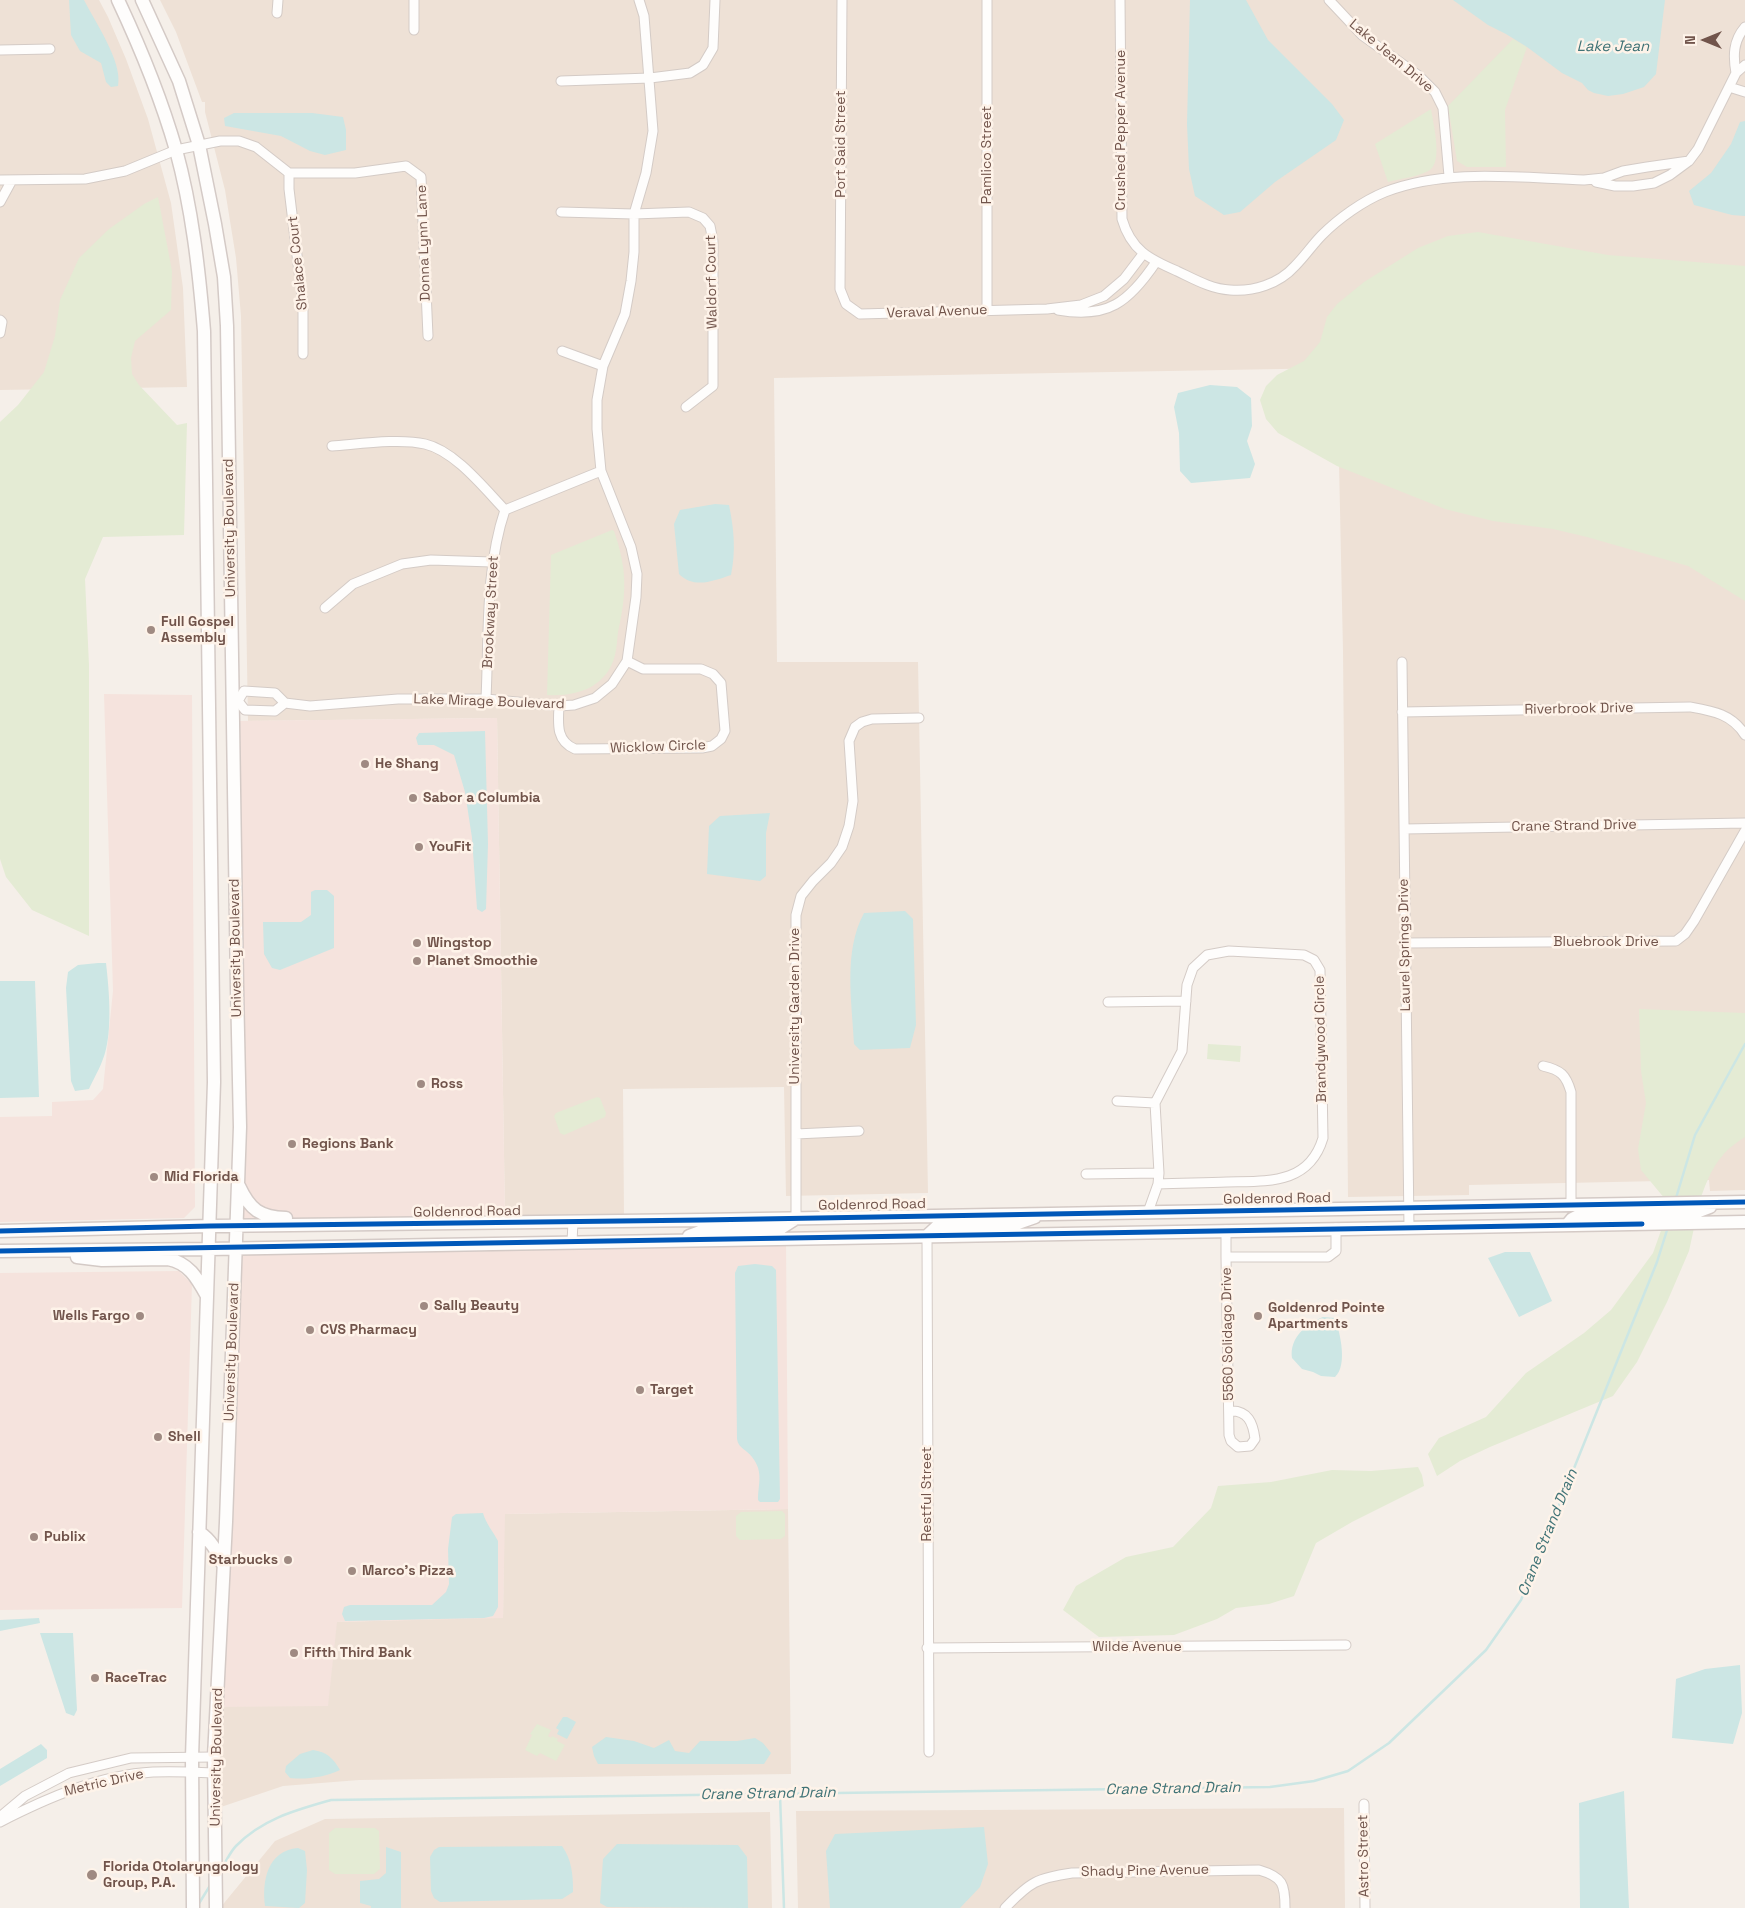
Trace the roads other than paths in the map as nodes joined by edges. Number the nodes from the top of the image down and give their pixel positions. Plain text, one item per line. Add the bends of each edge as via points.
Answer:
1 (118, 0) edge
2 (142, 0) edge
3 (278, 0) edge
4 (414, 0) edge
5 (639, 0) edge
6 (715, 0) edge
7 (842, 0) edge
8 (987, 0) edge
9 (1120, 0) edge
10 (1329, 0) edge
11 (277, 12) dead end
12 (1745, 28) edge
13 (414, 30) dead end
14 (50, 49) dead end
15 (0, 50) edge
16 (1745, 65) edge
17 (1741, 74) edge
18 (650, 78) junction
19 (561, 81) dead end
20 (1729, 87) junction
21 (1745, 92) edge
22 (199, 145) junction
23 (176, 150) junction
24 (1689, 161) junction
25 (289, 173) junction
26 (1449, 176) junction
27 (0, 180) edge
28 (12, 180) junction
29 (1584, 180) junction
30 (0, 202) edge
31 (561, 212) dead end
32 (634, 214) junction
33 (1142, 254) junction
34 (1156, 262) junction
35 (840, 289) joint
36 (1048, 308) junction
37 (987, 310) junction
38 (0, 320) edge
39 (0, 333) edge
40 (428, 336) dead end
41 (562, 351) dead end
42 (303, 354) dead end
43 (603, 366) junction
44 (686, 407) dead end
45 (332, 446) dead end
46 (601, 471) junction
47 (505, 510) junction
48 (492, 562) junction
49 (325, 608) dead end
50 (626, 661) junction
51 (1402, 662) dead end
52 (486, 699) junction
53 (235, 702) junction
54 (285, 703) junction
55 (559, 706) junction
56 (1402, 712) junction
57 (918, 718) dead end
58 (1745, 735) edge
59 (1745, 823) edge
60 (1404, 829) junction
61 (1745, 831) edge
62 (1405, 943) junction
63 (1186, 1001) junction
64 (1108, 1002) dead end
65 (1543, 1066) dead end
66 (1117, 1101) dead end
67 (1155, 1104) junction
68 (858, 1131) dead end
69 (796, 1134) junction
70 (1086, 1174) dead end
71 (1159, 1174) junction
72 (238, 1184) junction
73 (1158, 1184) junction
74 (1745, 1202) edge
75 (1571, 1205) junction
76 (1409, 1208) junction
77 (1148, 1212) junction
78 (1047, 1213) junction
79 (1687, 1213) junction
80 (1641, 1214) junction
81 (796, 1218) junction
82 (573, 1222) junction
83 (1745, 1222) edge
84 (353, 1225) junction
85 (210, 1226) junction
86 (236, 1226) junction
87 (1409, 1227) junction
88 (1442, 1227) junction
89 (1336, 1228) junction
90 (53, 1230) junction
91 (1226, 1230) junction
92 (0, 1231) edge
93 (1033, 1233) junction
94 (927, 1236) junction
95 (0, 1240) edge
96 (675, 1240) junction
97 (572, 1242) junction
98 (235, 1248) junction
99 (209, 1249) junction
100 (23, 1251) junction
101 (0, 1252) edge
102 (1226, 1257) junction
103 (208, 1297) junction
104 (1230, 1411) dead end
105 (199, 1532) junction
106 (224, 1568) junction
107 (1346, 1646) dead end
108 (927, 1648) junction
109 (929, 1752) dead end
110 (214, 1756) junction
111 (192, 1757) junction
112 (192, 1772) junction
113 (69, 1773) junction
114 (214, 1773) junction
115 (75, 1788) junction
116 (1364, 1804) dead end
117 (0, 1817) edge
118 (0, 1822) edge
119 (216, 1906) edge
120 (192, 1908) edge
121 (1005, 1908) edge
122 (1285, 1908) edge
123 (1365, 1908) edge

1 - 23 main road, University Boulevard via 143,52
2 - 22 main road, University Boulevard via 179,81
3 - 11 street
4 - 13 street
5 - 18 street, Lake Mirage Boulevard via 644,16
6 - 18 street via 713,48 703,65 690,73
7 - 35 street, Port Said Street
8 - 37 street, Pamlico Street
9 - 33 street, Crushed Pepper Avenue via 1122,219 1126,233
10 - 26 street, Lake Jean Drive via 1362,35 1420,76 1436,92 1443,108
12 - 17 street via 1733,55
14 - 15 street
16 - 17 street
17 - 20 street
18 - 19 street
18 - 32 street, Lake Mirage Boulevard via 653,131 646,173
20 - 21 street
20 - 24 street
22 - 23 street
22 - 25 street via 239,140 256,147
22 - 53 main road, University Boulevard via 221,259 227,326
23 - 28 street via 124,171 85,179
23 - 85 main road, University Boulevard via 193,237 204,331 214,1082
24 - 29 street
24 - 29 street via 1654,183 1615,186
25 - 40 street, Donna Lynn Lane via 356,173 406,166 421,177
25 - 42 street, Shalace Court via 303,305
26 - 29 street
26 - 34 street via 1384,193 1351,211 1323,234 1294,268 1254,290 1210,286
27 - 28 street
28 - 30 street
31 - 32 street
32 - 43 street, Lake Mirage Boulevard via 632,282 625,314
32 - 44 street, Waldorf Court via 689,212 703,218 710,226 714,241 712,386
33 - 34 street
33 - 36 street, Veraval Avenue via 1124,279 1104,296 1081,305
34 - 36 street, Veraval Avenue via 1141,284 1123,301 1100,312 1076,314
35 - 37 street, Veraval Avenue via 846,304 860,314
36 - 37 street, Veraval Avenue
38 - 39 street
41 - 43 street
43 - 46 street, Lake Mirage Boulevard via 597,400
45 - 47 street via 427,444 460,463
46 - 47 street
46 - 50 street, Lake Mirage Boulevard via 631,546 637,574
47 - 48 street, Brookway Street
48 - 49 street via 431,560 402,564 353,584
48 - 52 street, Brookway Street
50 - 55 street, Lake Mirage Boulevard via 612,684 595,698
50 - 55 street, Wicklow Circle via 642,669 701,669 713,674 721,683 725,731 721,739 702,748 575,749 562,739 558,729
51 - 56 street, Laurel Springs Drive
52 - 54 street, Lake Mirage Boulevard via 398,699 310,706
52 - 55 street, Lake Mirage Boulevard
53 - 54 street, Lake Mirage Boulevard via 245,710 275,711
53 - 54 street, Lake Mirage Boulevard via 244,691 256,691 275,693
53 - 72 main road, University Boulevard via 240,1091
56 - 58 street, Riverbrook Drive via 1690,707 1716,712 1738,725
56 - 60 street, Laurel Springs Drive
57 - 69 street, University Garden Drive via 872,719 855,727 849,741 853,801 849,826 842,847 801,896 798,906 794,936
59 - 60 street, Crane Strand Drive
60 - 62 street, Laurel Springs Drive
61 - 62 street, Bluebrook Drive via 1694,920 1676,941
62 - 76 street, Laurel Springs Drive
63 - 64 street
63 - 67 street, Brandywood Circle via 1182,1051
63 - 73 street, Brandywood Circle via 1190,972 1212,953 1286,954 1314,960 1321,977 1323,1138 1305,1166 1281,1179
65 - 75 street via 1556,1069 1568,1079 1571,1092
66 - 67 street
67 - 71 street
68 - 69 street
69 - 81 street, University Garden Drive
70 - 71 street
71 - 73 street
72 - 84 main road via 244,1197 265,1216 325,1218
72 - 86 main road, University Boulevard
73 - 77 street
74 - 79 main road, Goldenrod Road via 1722,1203
75 - 76 main road, Goldenrod Road
75 - 80 main road, Goldenrod Road
75 - 88 main road via 1554,1216
76 - 77 main road, Goldenrod Road
76 - 87 street, Laurel Springs Drive
77 - 78 main road, Goldenrod Road
77 - 93 main road via 1135,1224 1056,1225
78 - 81 main road, Goldenrod Road
78 - 94 main road via 1015,1224 939,1225
79 - 80 main road, Goldenrod Road
79 - 80 main road, Goldenrod Road
79 - 83 main road, Goldenrod Road
80 - 88 main road, Goldenrod Road via 1568,1224
81 - 82 main road, Goldenrod Road
81 - 96 main road via 781,1228 705,1230
82 - 84 main road, Goldenrod Road
82 - 97 street
84 - 86 main road, Goldenrod Road
85 - 86 main road, Goldenrod Road
85 - 90 main road, Goldenrod Road
85 - 99 main road, University Boulevard
86 - 98 main road, University Boulevard
87 - 88 main road, Goldenrod Road
87 - 89 main road, Goldenrod Road
89 - 91 main road, Goldenrod Road
89 - 102 street, 5560 Solidago Drive via 1336,1251 1328,1257
90 - 92 main road, Goldenrod Road
90 - 95 main road via 36,1238
91 - 93 main road, Goldenrod Road
91 - 102 street, 5560 Solidago Drive
93 - 94 main road, Goldenrod Road
94 - 96 main road, Goldenrod Road
94 - 108 street, Restful Street
96 - 97 main road, Goldenrod Road
97 - 98 main road, Goldenrod Road
98 - 99 main road, Goldenrod Road
98 - 106 main road, University Boulevard
99 - 100 main road, Goldenrod Road
99 - 103 main road, University Boulevard
100 - 101 main road, Goldenrod Road
100 - 103 main road via 102,1260 176,1260 193,1272
102 - 104 street, 5560 Solidago Drive
103 - 105 main road, University Boulevard
105 - 106 main road via 216,1548
105 - 111 main road, University Boulevard
106 - 110 main road, University Boulevard
107 - 108 street, Wilde Avenue
108 - 109 street, Restful Street
110 - 111 street, Metric Drive
110 - 114 main road, University Boulevard
111 - 112 main road, University Boulevard
111 - 113 street, Metric Drive via 131,1758
112 - 114 street, Metric Drive
112 - 115 street, Metric Drive via 152,1772
112 - 120 main road, University Boulevard
113 - 115 street
113 - 117 street, Metric Drive via 25,1796
114 - 119 main road, University Boulevard
115 - 118 street, Metric Drive
116 - 123 street, Astro Street
121 - 122 street, Shady Pine Avenue via 1024,1889 1046,1877 1072,1872 1259,1870 1280,1880 1285,1893

